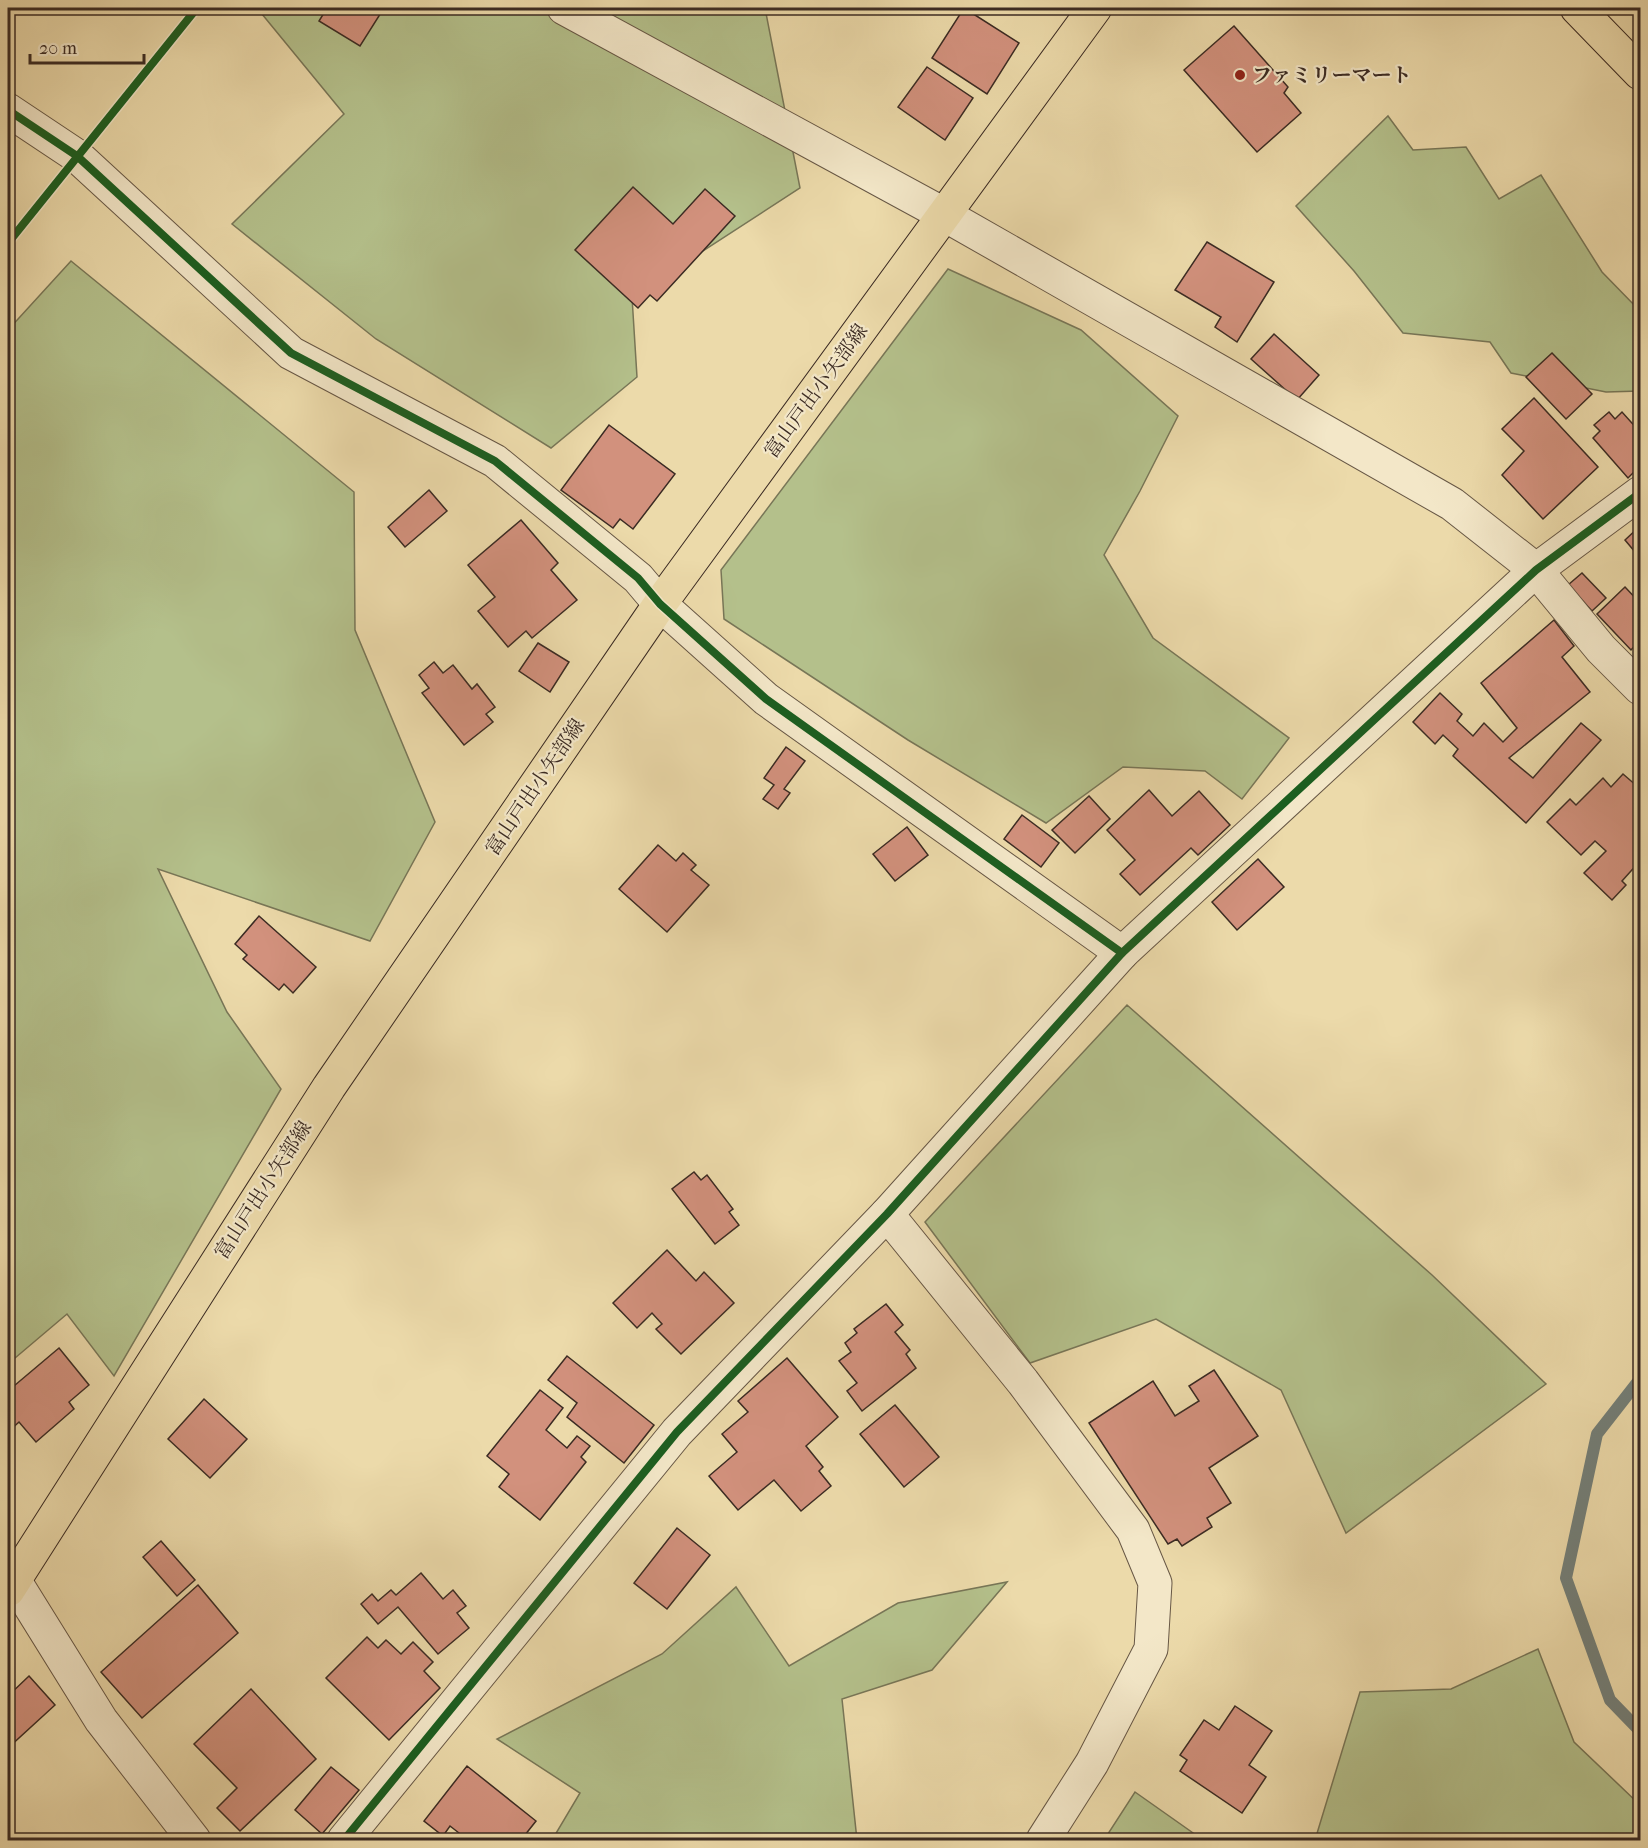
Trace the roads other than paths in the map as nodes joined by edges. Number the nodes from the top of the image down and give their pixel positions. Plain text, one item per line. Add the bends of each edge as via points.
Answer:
1 (564, 8) edge
2 (1095, 8) edge
3 (1577, 8) edge
4 (1641, 73) edge
5 (8, 110) edge
6 (945, 215) junction
7 (1641, 493) edge
8 (1536, 570) junction
9 (660, 604) junction
10 (1641, 688) edge
11 (1122, 953) junction
12 (887, 1214) junction
13 (10, 1582) edge
14 (194, 1840) edge
15 (344, 1840) edge
16 (1043, 1840) edge

1 - 6 street
2 - 6 main road, 富山戸出小矢部線
3 - 4 main road
5 - 9 street via 77,156 291,353 495,461 638,578
6 - 8 street via 1452,504
6 - 9 main road, 富山戸出小矢部線
7 - 8 street
8 - 10 street via 1601,649
8 - 11 street
9 - 11 street via 765,699
9 - 13 main road, 富山戸出小矢部線 via 329,1087
11 - 12 street
12 - 15 street via 677,1432
12 - 16 street via 1023,1382 1132,1530 1155,1583 1151,1649 1092,1763
13 - 14 street via 101,1720

